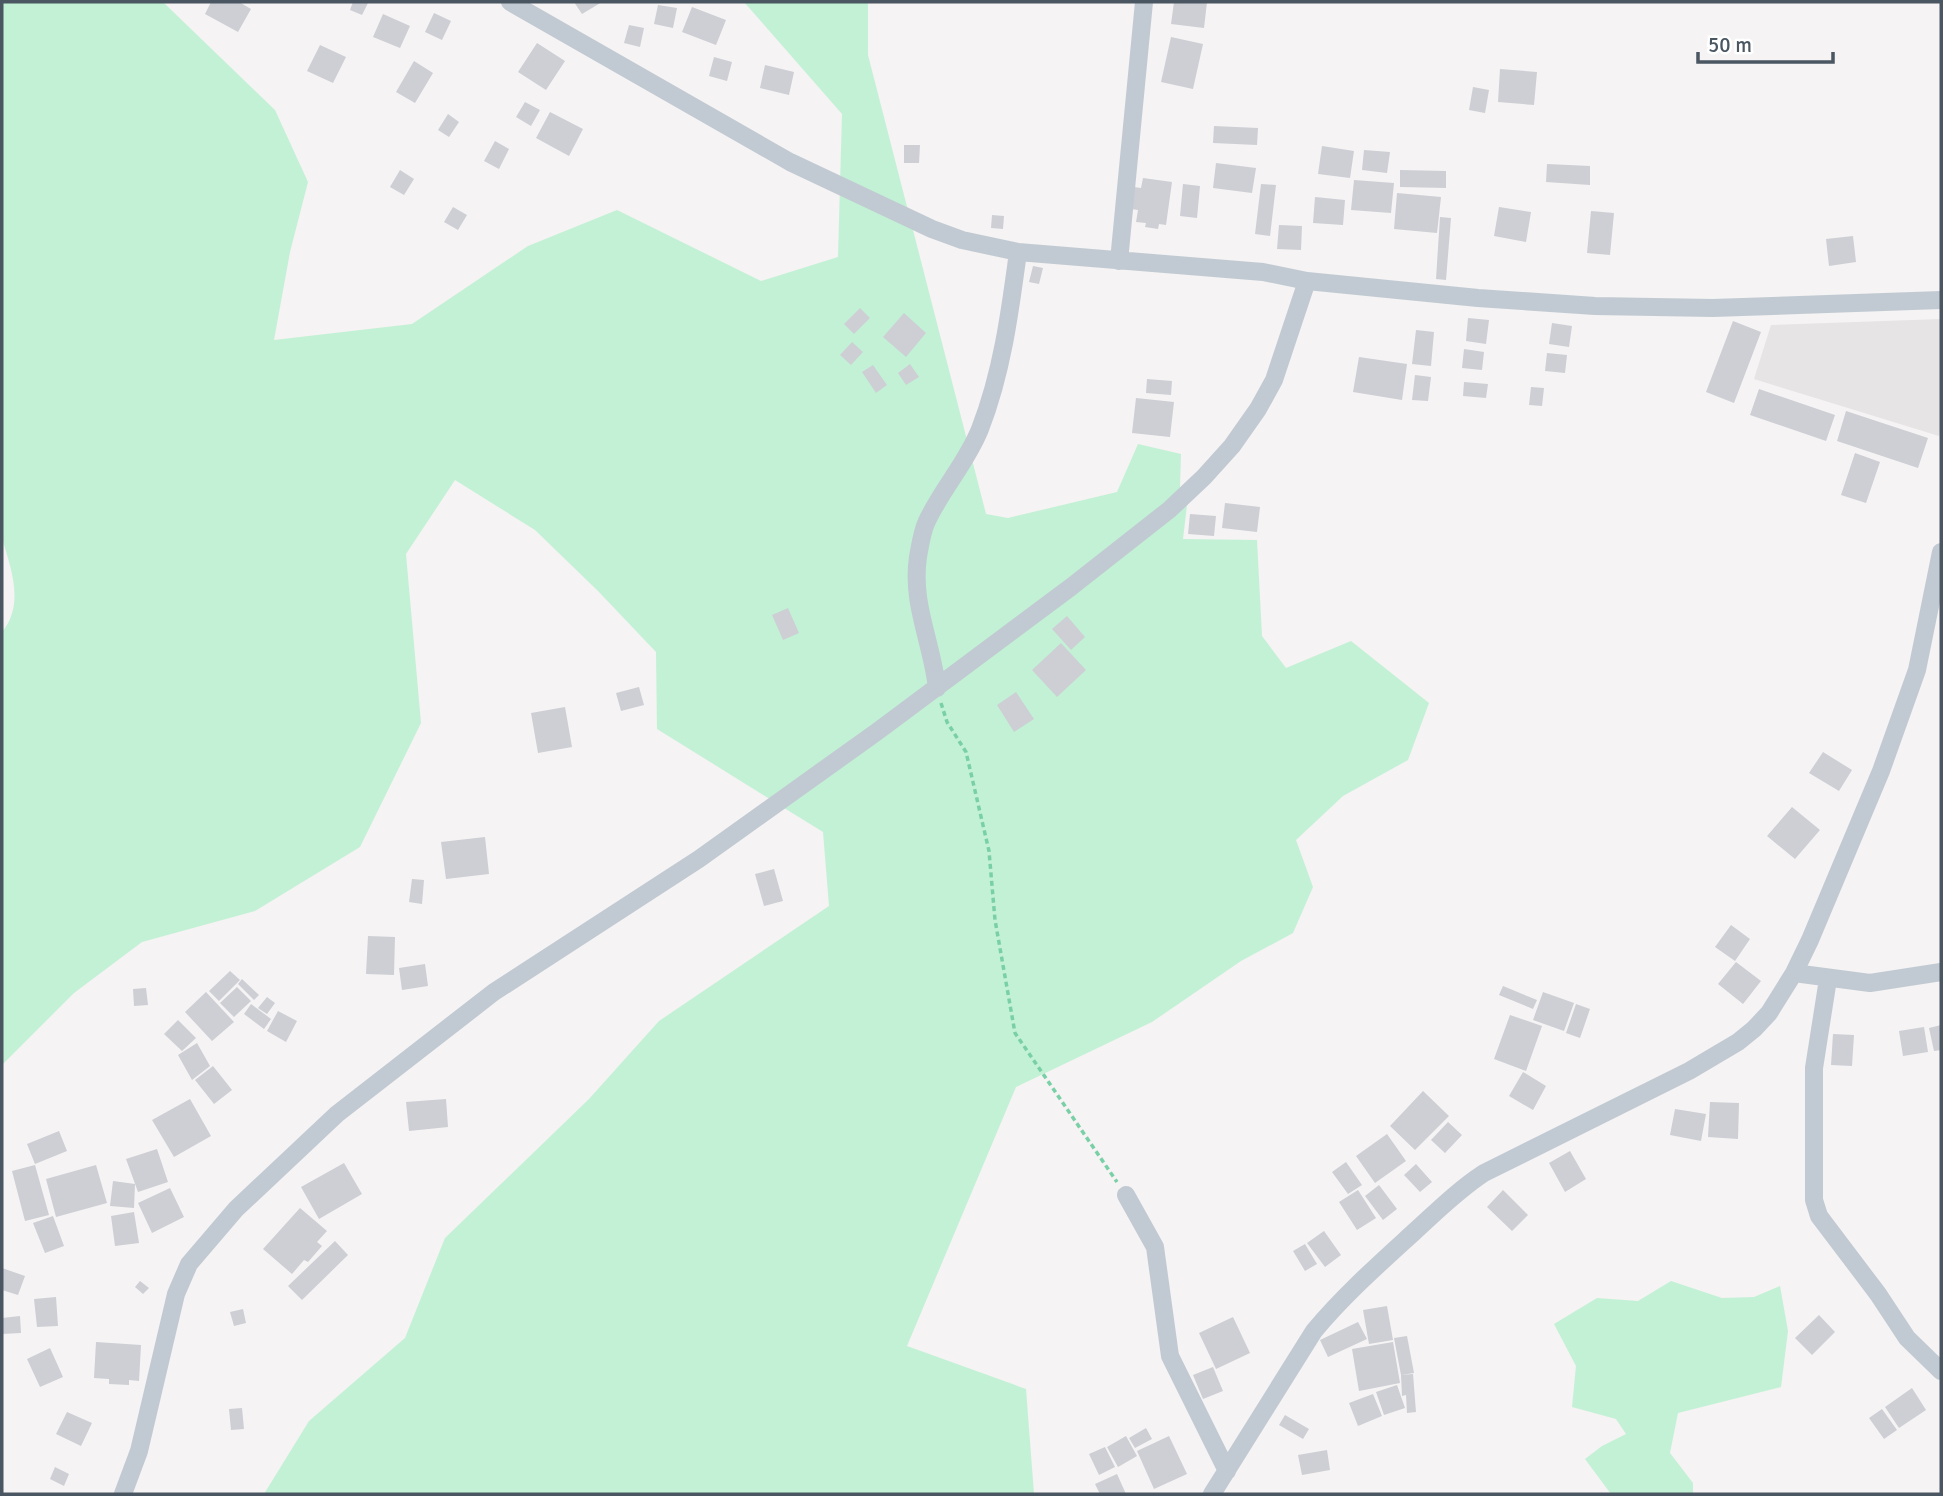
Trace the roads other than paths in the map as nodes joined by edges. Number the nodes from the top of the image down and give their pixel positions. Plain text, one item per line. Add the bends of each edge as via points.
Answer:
1 (510, 2) edge
2 (1144, 2) edge
3 (1018, 252) junction
4 (1119, 261) junction
5 (1307, 281) junction
6 (1941, 300) edge
7 (1941, 552) edge
8 (937, 688) junction
9 (1941, 972) edge
10 (1794, 973) junction
11 (1828, 979) junction
12 (1126, 1195) road end
13 (1941, 1371) edge
14 (1227, 1471) junction
15 (124, 1494) edge
16 (1212, 1494) edge

1 - 3 street via 816,176 932,229
2 - 4 street
3 - 4 street
3 - 8 street via 1007,335 980,430 925,523 917,559 918,612
4 - 5 street via 1263,272
5 - 6 street via 1595,306 1713,308
5 - 8 street via 1274,380 1232,446 1204,477 1158,519
7 - 10 street via 1917,670 1881,771
8 - 15 street via 699,859 494,992 337,1114 236,1209 189,1264 176,1294 139,1451
9 - 11 street via 1870,983
10 - 11 street
10 - 14 street via 1769,1013 1738,1042 1484,1173 1458,1192 1320,1323
11 - 13 street via 1814,1068 1814,1200 1819,1216 1907,1338
12 - 14 street via 1155,1247 1170,1356
14 - 16 street

